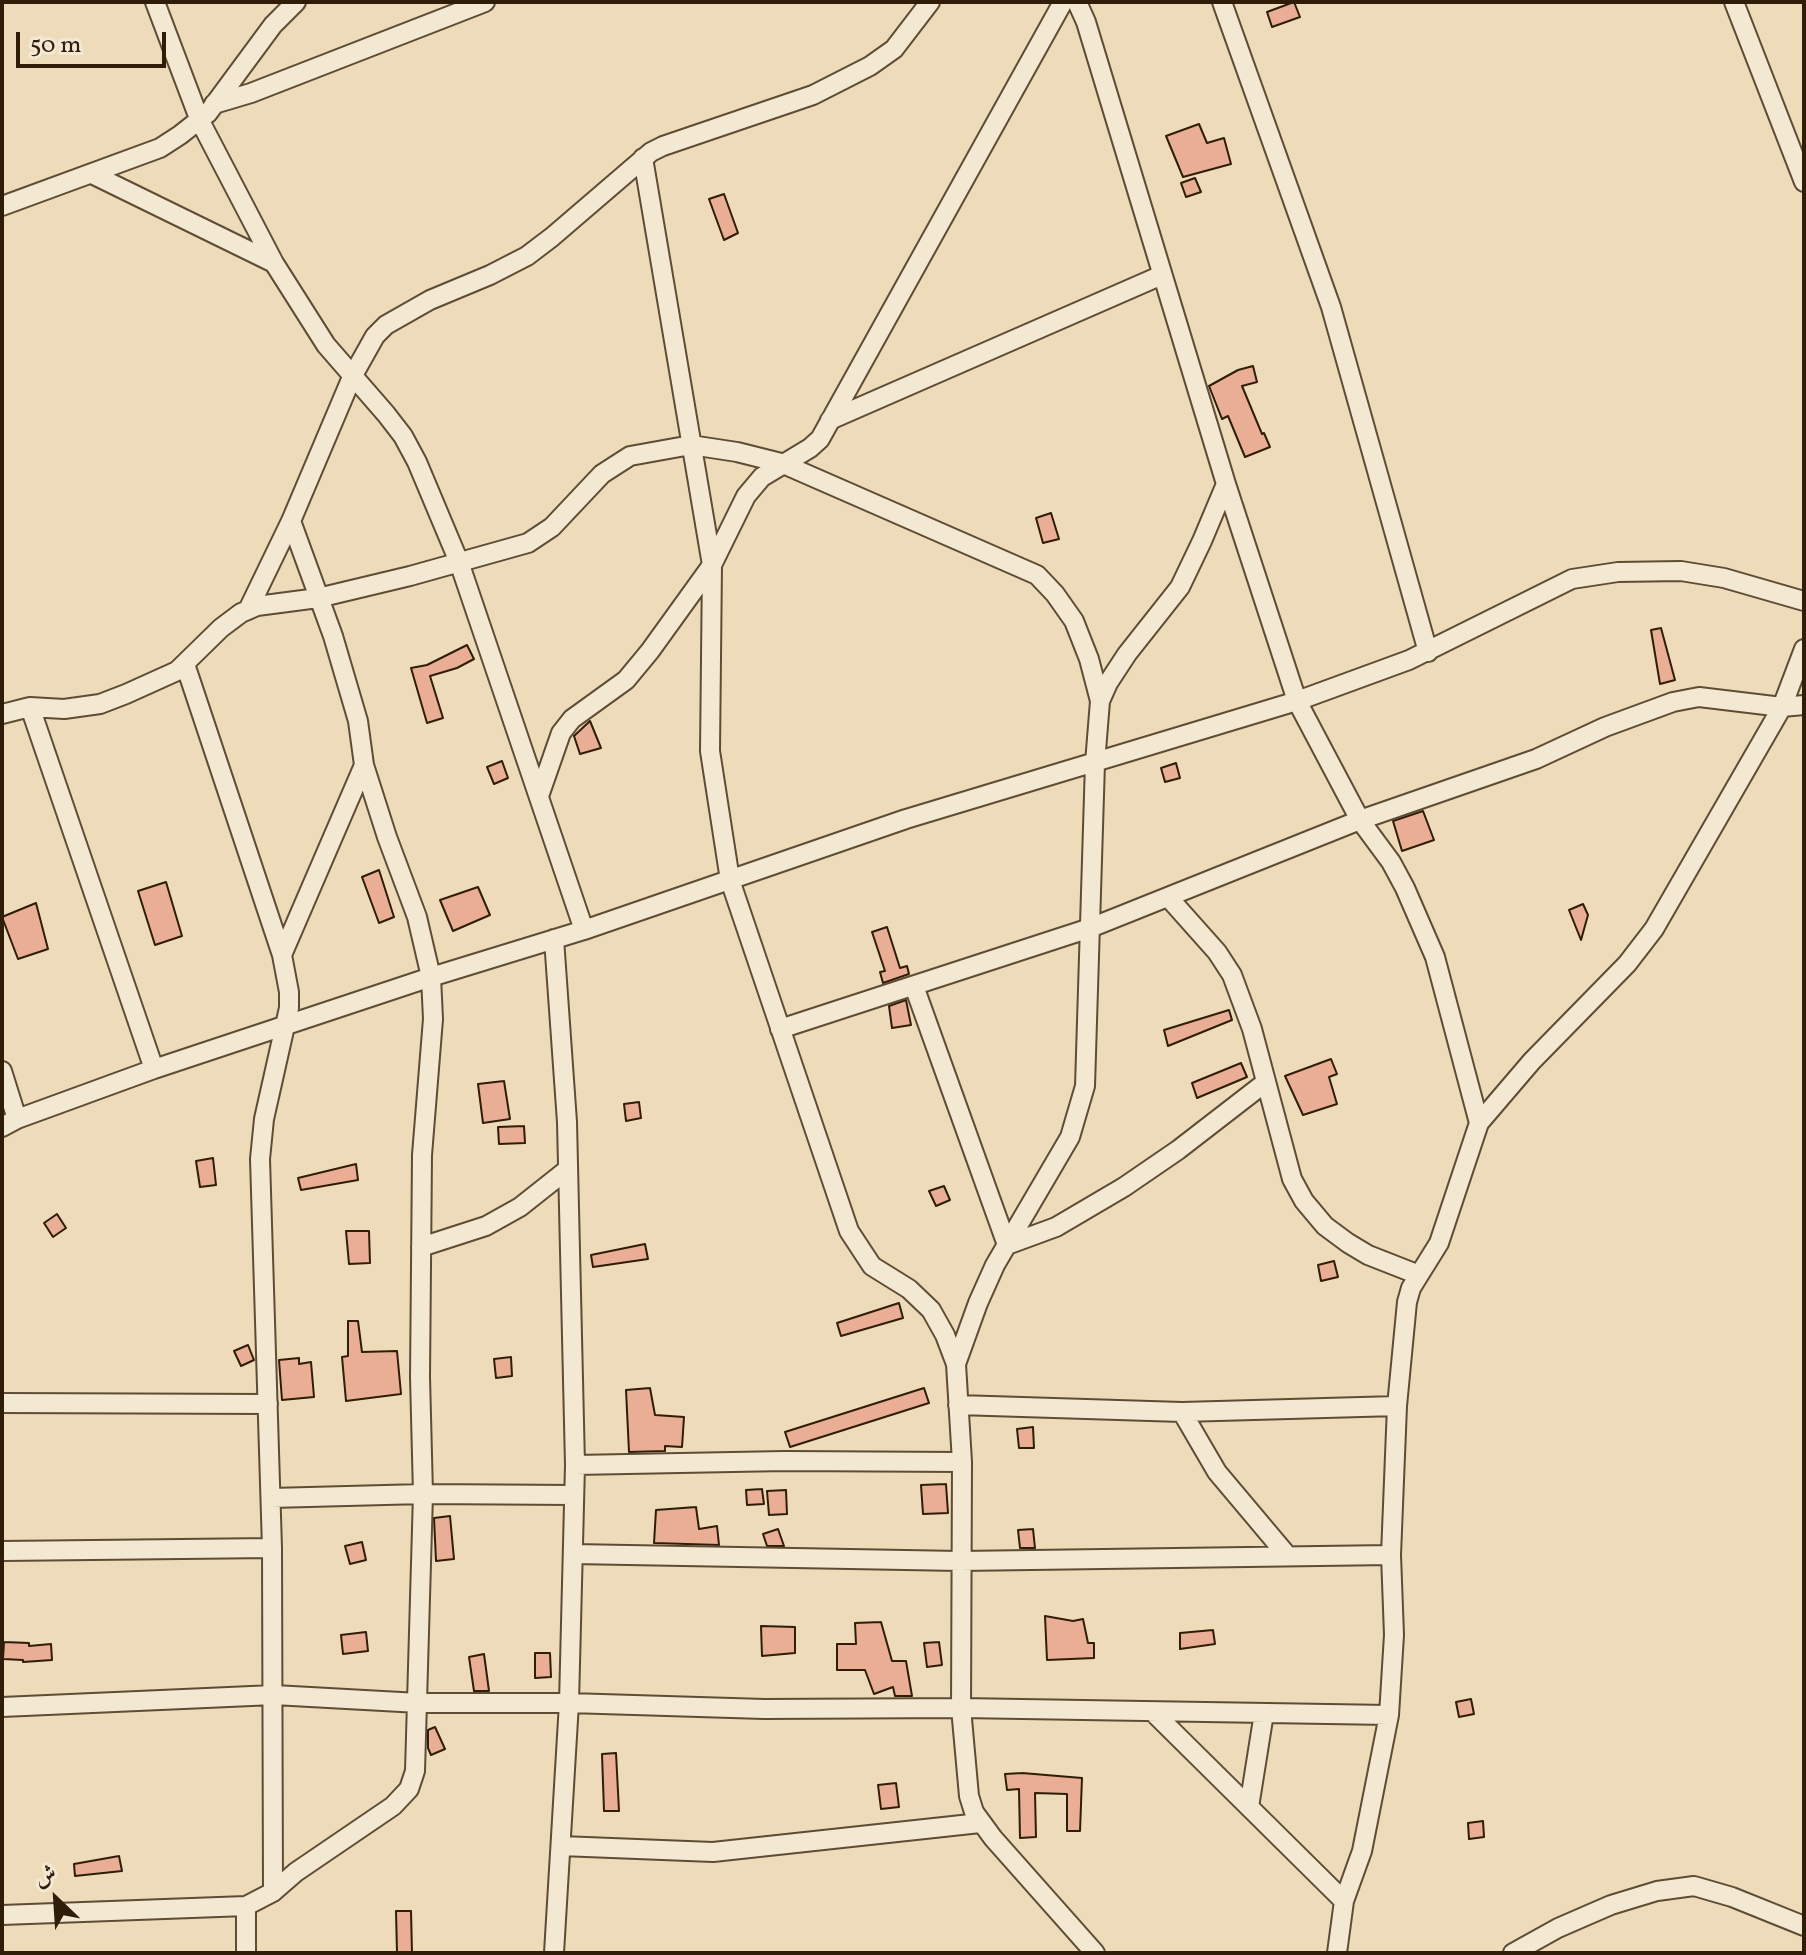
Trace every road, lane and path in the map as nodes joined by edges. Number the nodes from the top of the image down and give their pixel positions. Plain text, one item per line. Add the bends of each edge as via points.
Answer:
1 (155, 2) edge
2 (296, 2) edge
3 (485, 2) edge
4 (930, 2) edge
5 (1063, 2) edge
6 (1077, 2) edge
7 (1222, 2) edge
8 (1734, 2) edge
9 (214, 104) junction
10 (200, 121) junction
11 (643, 158) junction
12 (92, 174) junction
13 (1804, 182) edge
14 (2, 206) edge
15 (274, 263) junction
16 (1162, 275) junction
17 (352, 377) junction
18 (830, 420) junction
19 (691, 445) junction
20 (781, 463) junction
21 (1226, 484) junction
22 (291, 521) junction
23 (459, 562) junction
24 (712, 565) junction
25 (318, 598) junction
26 (1804, 601) edge
27 (248, 610) junction
28 (1804, 649) edge
29 (1428, 652) junction
30 (185, 664) junction
31 (1100, 701) junction
32 (1297, 701) junction
33 (1804, 705) edge
34 (30, 707) junction
35 (1782, 707) junction
36 (2, 714) edge
37 (1095, 763) junction
38 (364, 765) junction
39 (539, 796) junction
40 (1360, 820) junction
41 (730, 880) junction
42 (1168, 897) junction
43 (1090, 928) junction
44 (584, 930) junction
45 (554, 939) junction
46 (282, 955) junction
47 (431, 977) junction
48 (914, 986) junction
49 (285, 1025) junction
50 (780, 1029) junction
51 (154, 1069) junction
52 (2, 1071) edge
53 (1266, 1082) junction
54 (10, 1123) edge
55 (1479, 1123) junction
56 (568, 1169) junction
57 (1007, 1245) junction
58 (421, 1247) junction
59 (1419, 1275) junction
60 (956, 1364) junction
61 (2, 1403) edge
62 (268, 1404) junction
63 (958, 1405) junction
64 (1397, 1406) junction
65 (1182, 1412) junction
66 (962, 1462) junction
67 (575, 1465) junction
68 (423, 1494) junction
69 (574, 1495) junction
70 (271, 1498) junction
71 (272, 1548) junction
72 (2, 1551) edge
73 (573, 1554) junction
74 (1286, 1554) junction
75 (1391, 1555) junction
76 (960, 1561) junction
77 (274, 1695) junction
78 (419, 1703) junction
79 (569, 1703) junction
80 (2, 1707) edge
81 (961, 1708) junction
82 (1153, 1712) junction
83 (1264, 1713) junction
84 (1389, 1715) junction
85 (1249, 1807) junction
86 (980, 1823) junction
87 (561, 1846) junction
88 (273, 1892) junction
89 (1344, 1901) junction
90 (246, 1906) junction
91 (2, 1915) edge
92 (1804, 1926) edge
93 (246, 1953) edge
94 (554, 1953) edge
95 (1095, 1953) edge
96 (1337, 1953) edge
97 (1513, 1953) edge

1 - 10 street
2 - 9 street
3 - 9 street
4 - 11 street via 894,49 870,66 813,95 663,146
5 - 18 street
6 - 16 street
7 - 29 street via 1331,307
8 - 13 street
9 - 10 street
10 - 12 street via 160,148
10 - 15 street
11 - 17 street via 527,256 386,325
11 - 19 street
12 - 14 street
12 - 15 street
15 - 17 street
16 - 18 street
16 - 21 street
17 - 22 street
17 - 23 street via 403,436
18 - 20 street via 816,444
19 - 20 street
19 - 23 street via 630,456 602,474 552,527 528,543
19 - 24 street
20 - 24 street via 746,496
20 - 31 street via 1037,575 1074,621
21 - 31 street via 1180,587 1127,654
21 - 32 street
22 - 25 street
22 - 27 street
23 - 25 street
23 - 39 street
24 - 39 street via 626,680 561,733
24 - 41 street via 710,751
25 - 27 street
25 - 38 street via 346,677
26 - 29 street via 1681,571 1618,572 1572,579
27 - 30 street
28 - 35 street
29 - 32 street
30 - 34 street via 100,704
30 - 46 street
31 - 37 street
32 - 37 street
32 - 40 street
33 - 35 street
34 - 36 street
34 - 51 street
35 - 40 street via 1699,697 1673,702 1536,759
35 - 55 street via 1654,929
37 - 41 street via 906,819
37 - 43 street
38 - 46 street
38 - 47 street via 417,917
39 - 44 street
40 - 42 street
40 - 55 street via 1398,875 1435,957
41 - 44 street
41 - 50 street
42 - 43 street
42 - 53 street via 1232,975
43 - 48 street
43 - 57 street via 1085,1086 1070,1137
44 - 45 street
45 - 47 street
45 - 56 street
46 - 49 street via 289,992
47 - 49 street
47 - 58 street
48 - 50 street
48 - 57 street
49 - 51 street
49 - 62 street via 260,1159
50 - 60 street via 849,1231 872,1266 931,1310
51 - 54 street
52 - 54 street
53 - 57 street via 1124,1187 1056,1227
53 - 59 street via 1292,1179 1304,1201 1348,1243
55 - 59 street via 1439,1243
56 - 58 street via 486,1226
56 - 67 street
57 - 60 street
58 - 68 street
59 - 64 street via 1407,1302
60 - 63 street
61 - 62 street
62 - 70 street
63 - 65 street
63 - 66 street
64 - 65 street
64 - 75 street
65 - 74 street via 1217,1472
66 - 67 street
66 - 76 street
67 - 69 street
68 - 69 street
68 - 70 street
68 - 78 street
69 - 73 street
70 - 71 street
71 - 72 street
71 - 77 street
73 - 76 street
73 - 79 street
74 - 75 street
74 - 76 street
75 - 84 street
76 - 81 street
77 - 78 street
77 - 80 street
77 - 88 street
78 - 79 street
78 - 88 street via 409,1789
79 - 81 street
79 - 87 street
81 - 82 street
81 - 86 street via 969,1796
82 - 83 street
82 - 85 street
83 - 84 street
83 - 85 street
84 - 89 street via 1365,1839
85 - 89 street
86 - 87 street via 713,1852
86 - 95 street
87 - 94 street
88 - 90 street
89 - 96 street
90 - 91 street
90 - 93 street
92 - 97 street via 1694,1886 1611,1905

